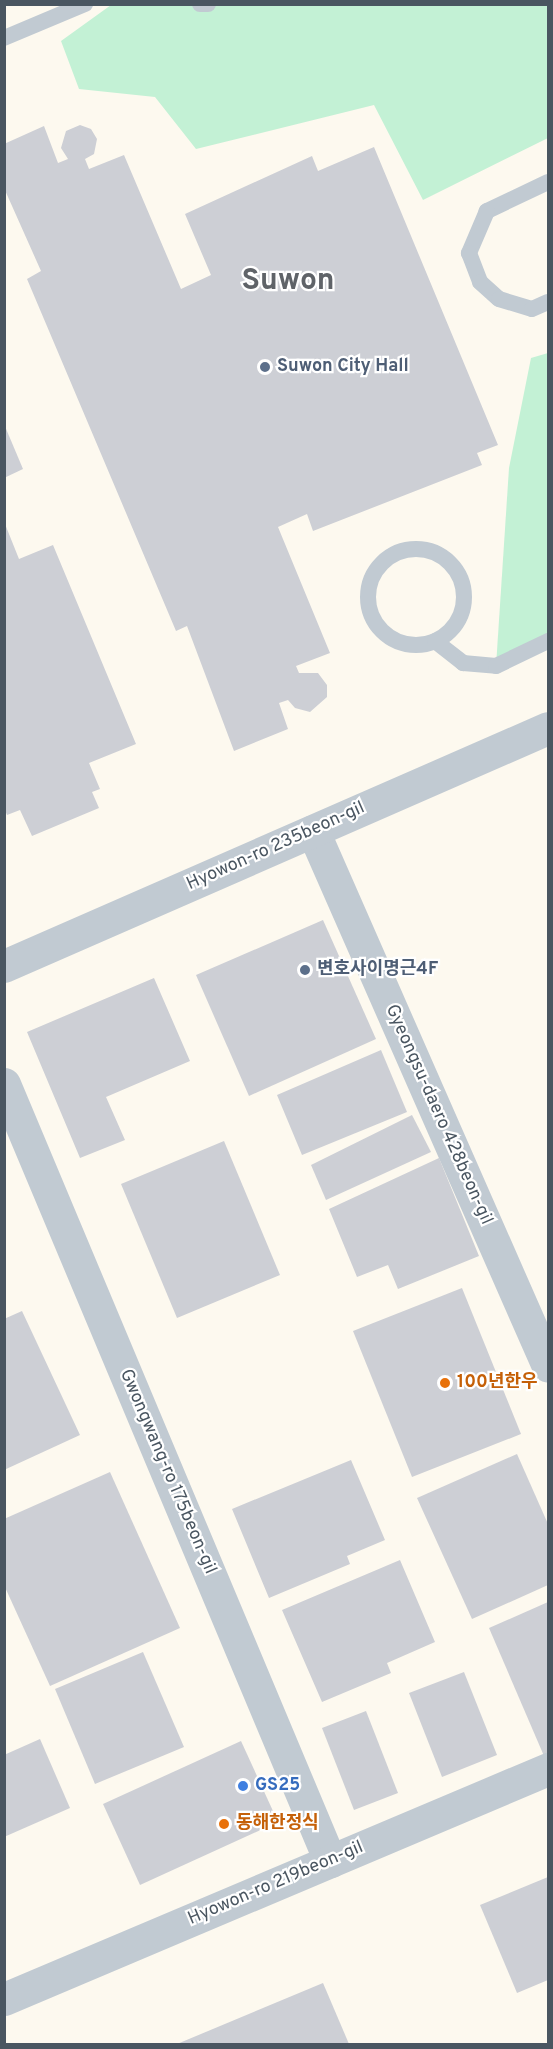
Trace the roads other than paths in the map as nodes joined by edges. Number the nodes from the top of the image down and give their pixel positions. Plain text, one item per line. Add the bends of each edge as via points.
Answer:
1 (85, 4) edge
2 (200, 4) edge
3 (208, 4) edge
4 (4, 38) edge
5 (549, 182) edge
6 (549, 302) edge
7 (435, 641) junction
8 (549, 641) edge
9 (549, 728) edge
10 (313, 831) junction
11 (4, 966) edge
12 (4, 1084) edge
13 (549, 1366) edge
14 (549, 1769) edge
15 (330, 1861) junction
16 (4, 1999) edge

1 - 4 lane
2 - 3 lane
5 - 6 lane via 487,211 470,253 480,282 499,299 532,309
7 - 7 lane via 414,646 398,643 375,623 367,593 379,565 391,555 422,549 438,554 460,578 463,611 456,626
7 - 8 lane via 463,663 496,666
9 - 10 street, Hyowon-ro 235beon-gil
10 - 11 street, Hyowon-ro 235beon-gil
10 - 13 street, Gyeongsu-daero 428beon-gil
12 - 15 street, Gwongwang-ro 175beon-gil
14 - 15 street, Hyowon-ro 219beon-gil
15 - 16 street, Hyowon-ro 219beon-gil

